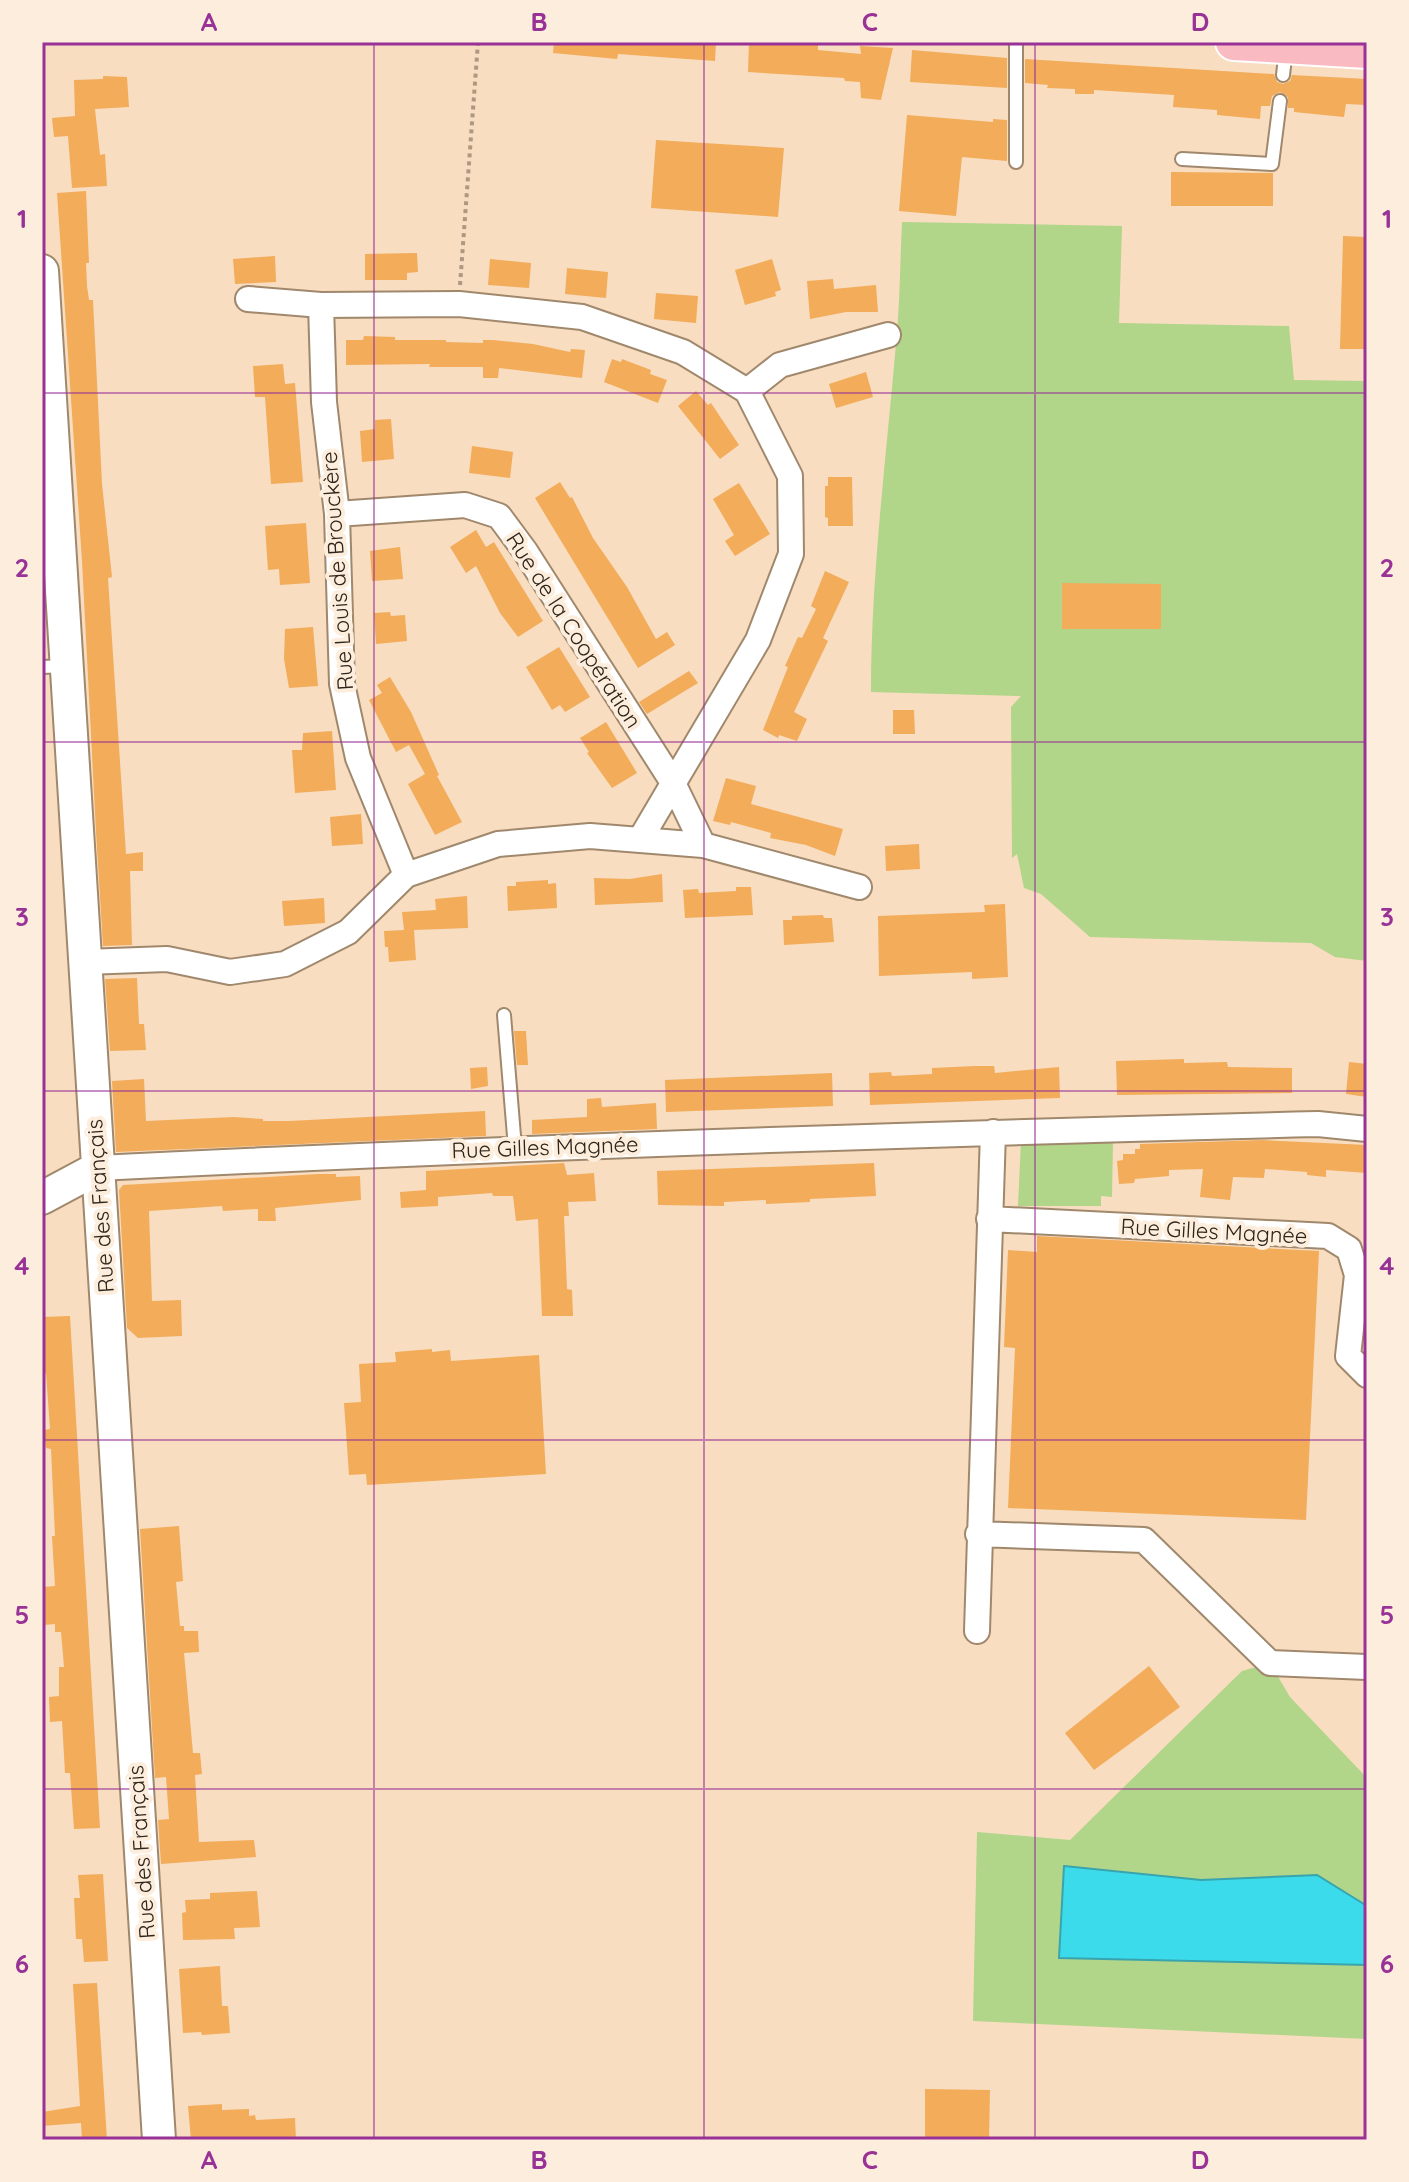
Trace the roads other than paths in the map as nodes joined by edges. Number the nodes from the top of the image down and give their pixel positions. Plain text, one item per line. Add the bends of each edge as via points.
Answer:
1 (1016, 42) edge
2 (1234, 42) edge
3 (1367, 50) edge
4 (1280, 101) dead end
5 (1182, 159) dead end
6 (1016, 162) dead end
7 (42, 271) edge
8 (248, 299) dead end
9 (321, 305) junction
10 (888, 335) dead end
11 (747, 391) junction
12 (337, 514) junction
13 (53, 666) edge
14 (672, 781) junction
15 (641, 838) junction
16 (703, 845) junction
17 (406, 875) junction
18 (859, 887) dead end
19 (85, 962) junction
20 (504, 1015) dead end
21 (1367, 1129) edge
22 (993, 1132) junction
23 (515, 1148) junction
24 (98, 1168) junction
25 (42, 1198) edge
26 (989, 1219) junction
27 (1367, 1375) edge
28 (978, 1534) junction
29 (977, 1631) dead end
30 (1367, 1667) edge
31 (159, 2140) edge

1 - 6 lane
2 - 3 main road via 1285,60
4 - 5 lane via 1272,164
7 - 13 main road, Rue des Français
8 - 9 street
9 - 11 street via 459,304 582,317 683,352
9 - 12 street, Rue Louis de Brouckère via 324,402
10 - 11 street via 780,365
11 - 14 street via 790,476 791,554 758,640
12 - 14 street, Rue de la Coopération via 465,505 499,516
12 - 17 street, Rue Louis de Brouckère via 342,684 358,758
13 - 19 main road, Rue des Français
14 - 15 street
14 - 16 street, Rue de la Coopération
15 - 16 street
15 - 17 street via 590,836 498,844
16 - 18 street
17 - 19 street via 348,932 285,964 230,972 167,959
19 - 24 main road, Rue des Français
20 - 23 lane
21 - 22 street, Rue Gilles Magnée via 1318,1124
22 - 23 street, Rue Gilles Magnée
22 - 26 street
23 - 24 street, Rue Gilles Magnée
24 - 25 main road
24 - 31 main road, Rue des Français
26 - 27 street, Rue Gilles Magnée via 1328,1236 1349,1249 1357,1275 1348,1356
26 - 28 street
28 - 29 street
28 - 30 street via 1144,1540 1270,1663

